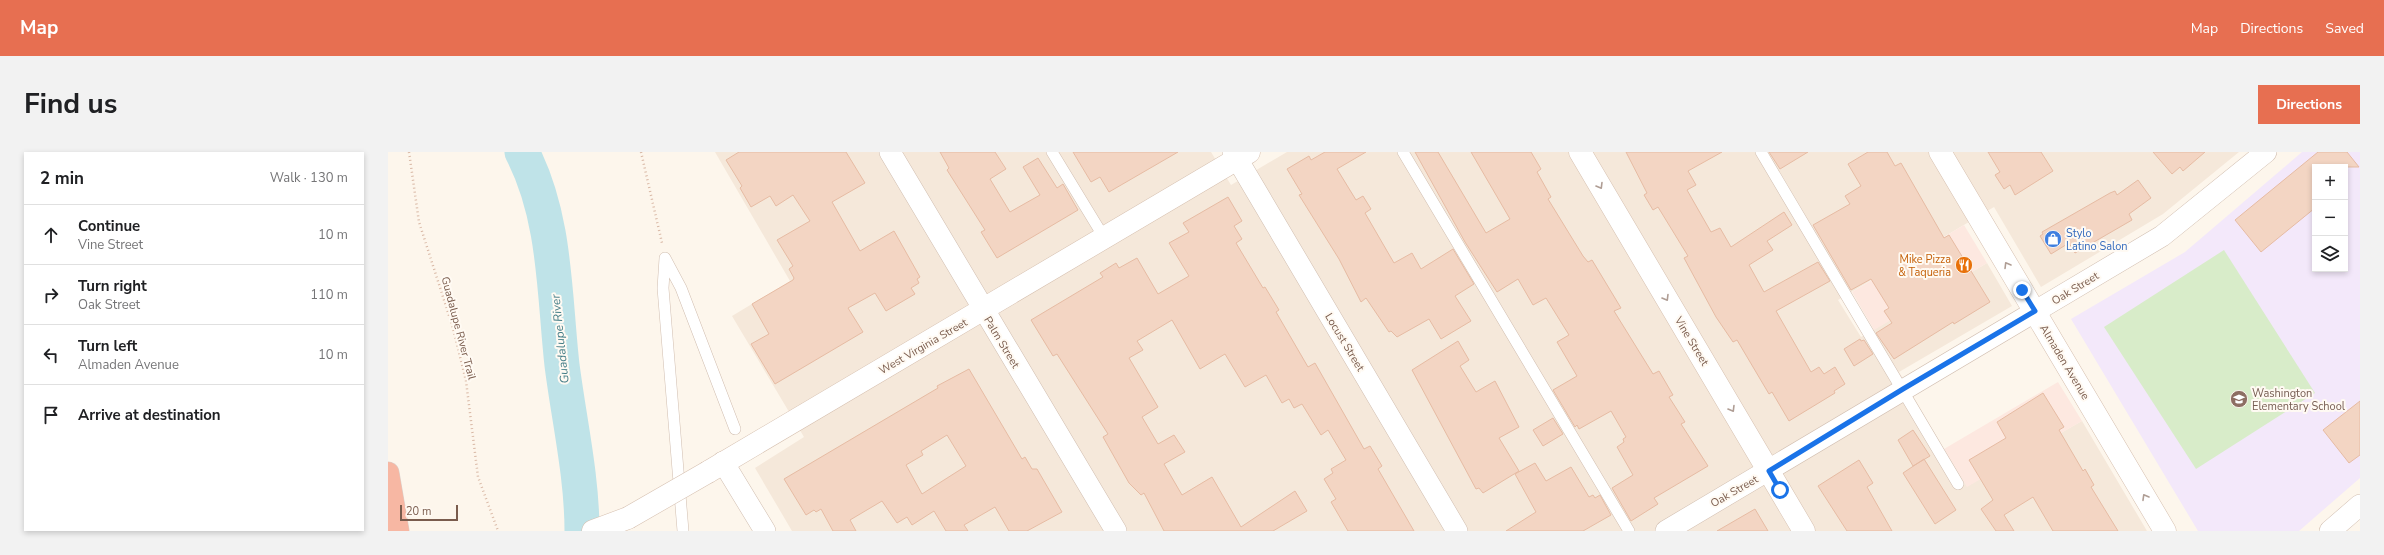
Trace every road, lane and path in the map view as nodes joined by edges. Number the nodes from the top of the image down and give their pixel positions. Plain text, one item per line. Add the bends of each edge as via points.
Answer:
1 (409, 152) edge
2 (641, 152) edge
3 (890, 152) edge
4 (1052, 152) edge
5 (1403, 152) edge
6 (1580, 152) edge
7 (1761, 152) edge
8 (1940, 152) edge
9 (2266, 152) edge
10 (1239, 154) edge
11 (1105, 239) junction
12 (665, 258) junction
13 (984, 310) junction
14 (2035, 311) junction
15 (1903, 389) junction
16 (735, 430) dead end
17 (715, 467) junction
18 (1769, 471) junction
19 (388, 473) edge
20 (1958, 484) dead end
21 (2360, 505) edge
22 (599, 529) edge
23 (398, 531) edge
24 (498, 531) edge
25 (683, 531) edge
26 (765, 531) edge
27 (1116, 531) edge
28 (1458, 531) edge
29 (1629, 531) edge
30 (1666, 531) edge
31 (1804, 531) edge
32 (2164, 531) edge
33 (2330, 531) edge

1 - 24 path, Guadalupe River Trail via 419,222 453,328 466,381 478,477
2 - 12 path
3 - 13 street, Palm Street
4 - 11 lane
5 - 29 lane
6 -> 18 main road, Vine Street
7 - 15 lane
14 -> 8 main road, Almaden Avenue
9 - 14 street, Oak Street via 2162,236
10 - 11 main road, West Virginia Street
10 - 28 street, Locust Street
11 - 13 main road, West Virginia Street
12 - 16 lane via 681,288
12 - 25 lane via 663,288
13 - 17 main road, West Virginia Street
13 - 27 street, Palm Street
14 - 15 street, Oak Street
32 -> 14 main road, Almaden Avenue
15 - 18 street, Oak Street
15 - 20 lane
17 - 22 main road, West Virginia Street, bridge via 628,518
17 - 26 street
18 - 30 street, Oak Street
18 - 31 main road, Vine Street
19 - 23 highway
21 - 33 street

